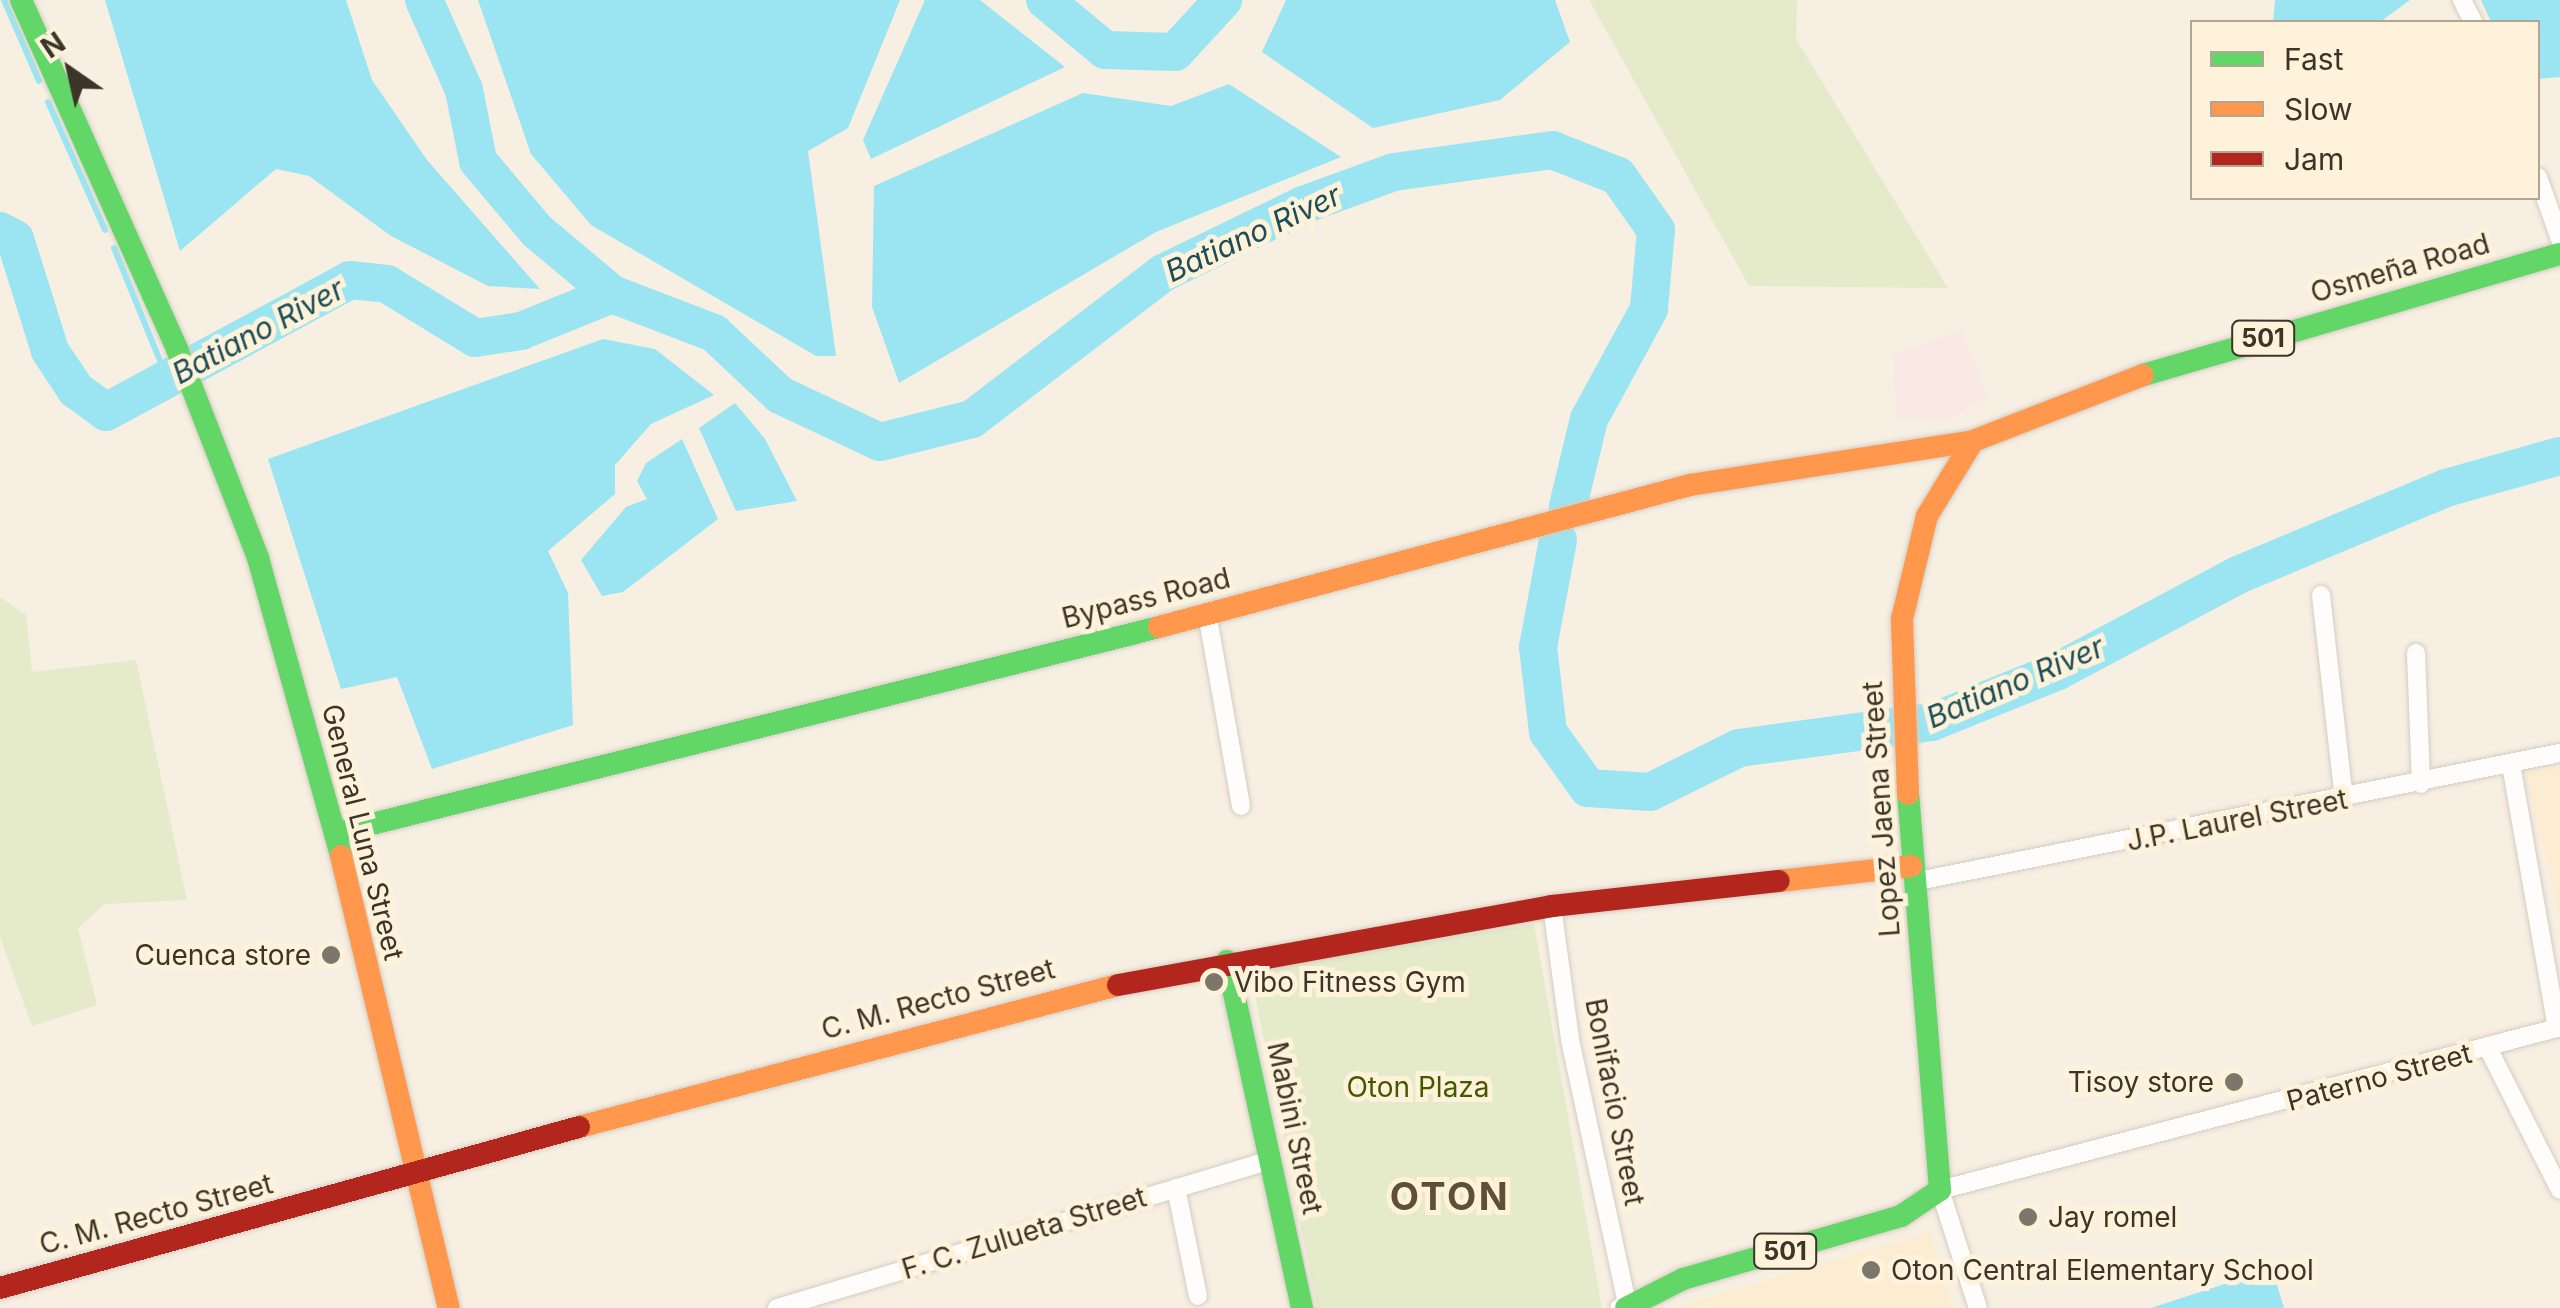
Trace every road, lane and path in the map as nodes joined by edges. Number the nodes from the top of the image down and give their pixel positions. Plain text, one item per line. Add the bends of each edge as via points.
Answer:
1 (20, 0) edge
2 (2540, 182) edge
3 (2560, 238) edge
4 (2560, 254) edge
5 (1974, 440) junction
6 (2321, 596) dead end
7 (1206, 613) junction
8 (2416, 652) dead end
9 (2560, 753) edge
10 (2511, 764) junction
11 (2420, 784) junction
12 (2344, 800) junction
13 (1241, 806) dead end
14 (336, 833) junction
15 (1912, 874) junction
16 (1552, 906) junction
17 (1227, 961) junction
18 (2488, 1048) junction
19 (1271, 1160) junction
20 (414, 1175) junction
21 (2558, 1181) edge
22 (1176, 1188) junction
23 (1940, 1190) junction
24 (0, 1288) edge
25 (1198, 1296) dead end
26 (1624, 1306) edge
27 (449, 1308) edge
28 (778, 1308) edge
29 (1302, 1308) edge
30 (1978, 1308) edge

1 - 14 main road, General Luna Street via 177,349 258,558
2 - 3 street
4 - 5 main road, Osmeña Road / 501 via 2172,364
5 - 7 main road, Bypass Road via 1690,485
5 - 15 main road, Lopez Jaena Street via 1936,493 1906,579 1902,700
6 - 12 street
7 - 13 street
7 - 14 main road, Bypass Road
8 - 11 street
9 - 10 street, J.P. Laurel Street
10 - 11 street, J.P. Laurel Street
10 - 18 street, Paterno Street via 2560,1023
11 - 12 street, J.P. Laurel Street
12 - 15 street, J.P. Laurel Street
14 - 20 main road, General Luna Street
15 - 16 main road, C. M. Recto Street
15 - 23 main road, Lopez Jaena Street
16 - 17 main road, C. M. Recto Street
16 - 26 street, Bonifacio Street via 1570,1040
17 - 19 main road, Mabini Street
17 - 20 main road, C. M. Recto Street via 986,1014
18 - 21 street
18 - 23 street, Paterno Street
19 - 22 street, F. C. Zulueta Street
19 - 29 main road, Mabini Street
20 - 24 main road, C. M. Recto Street
20 - 27 main road, General Luna Street
22 - 25 street
22 - 28 street, F. C. Zulueta Street
23 - 26 main road, 501 via 1901,1216
23 - 30 street

